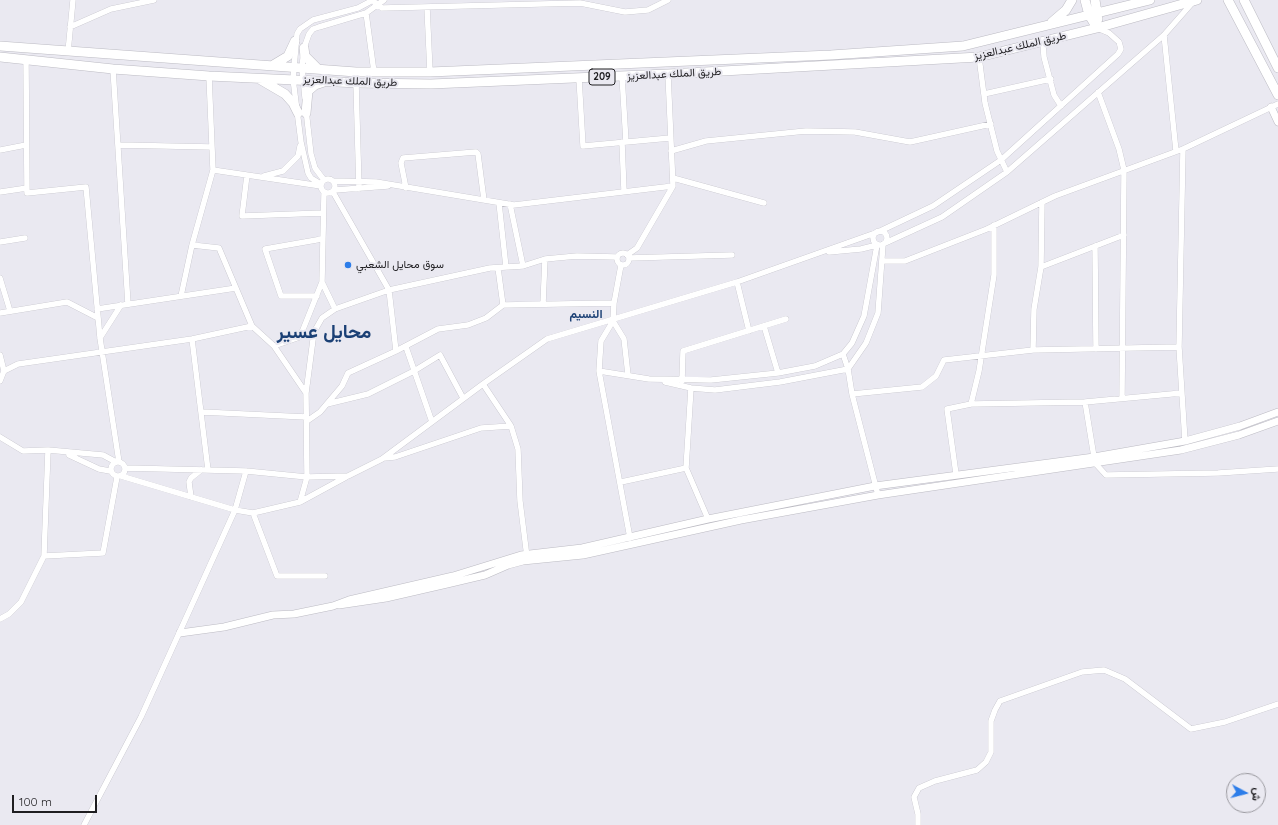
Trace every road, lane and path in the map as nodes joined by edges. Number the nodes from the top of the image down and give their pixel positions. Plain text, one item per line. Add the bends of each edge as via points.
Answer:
1 (73, 0) edge
2 (154, 0) edge
3 (372, 0) edge
4 (384, 0) edge
5 (668, 0) edge
6 (1072, 0) edge
7 (1086, 0) edge
8 (1095, 0) edge
9 (1196, 0) edge
10 (1244, 0) edge
11 (1142, 1) edge
12 (1228, 1) edge
13 (378, 5) junction
14 (427, 7) junction
15 (366, 13) junction
16 (1093, 14) junction
17 (1045, 26) junction
18 (70, 28) junction
19 (1097, 28) junction
20 (1164, 35) junction
21 (295, 41) junction
22 (1042, 41) junction
23 (0, 46) edge
24 (304, 48) junction
25 (68, 52) junction
26 (0, 57) edge
27 (979, 57) junction
28 (26, 60) junction
29 (272, 65) junction
30 (298, 67) junction
31 (1278, 68) edge
32 (113, 69) junction
33 (318, 69) junction
34 (374, 72) junction
35 (430, 72) junction
36 (668, 74) junction
37 (208, 76) junction
38 (622, 76) junction
39 (256, 78) junction
40 (579, 78) junction
41 (298, 79) junction
42 (1051, 79) junction
43 (328, 81) junction
44 (356, 82) junction
45 (1098, 92) junction
46 (984, 94) junction
47 (1278, 95) edge
48 (1061, 106) junction
49 (1275, 106) edge
50 (302, 113) junction
51 (1278, 122) edge
52 (991, 124) junction
53 (670, 138) junction
54 (301, 142) junction
55 (624, 142) junction
56 (26, 145) junction
57 (119, 145) junction
58 (212, 148) junction
59 (1183, 149) junction
60 (0, 150) edge
61 (671, 151) junction
62 (1176, 151) junction
63 (1001, 160) junction
64 (213, 170) junction
65 (1124, 170) junction
66 (1006, 172) junction
67 (247, 175) junction
68 (260, 177) junction
69 (673, 178) junction
70 (333, 181) junction
71 (359, 182) junction
72 (322, 183) junction
73 (394, 186) junction
74 (673, 186) junction
75 (27, 188) junction
76 (359, 188) junction
77 (406, 188) junction
78 (334, 191) junction
79 (624, 191) junction
80 (0, 192) edge
81 (324, 192) junction
82 (484, 200) junction
83 (1042, 202) junction
84 (499, 203) junction
85 (764, 203) dead end
86 (510, 204) junction
87 (323, 212) junction
88 (994, 225) junction
89 (878, 232) junction
90 (1124, 235) junction
91 (25, 238) dead end
92 (322, 238) junction
93 (0, 242) edge
94 (192, 244) junction
95 (880, 245) junction
96 (1095, 246) junction
97 (821, 253) junction
98 (732, 255) dead end
99 (628, 256) junction
100 (616, 257) junction
101 (545, 259) junction
102 (882, 261) junction
103 (621, 265) junction
104 (523, 266) junction
105 (506, 267) junction
106 (1041, 267) junction
107 (498, 268) junction
108 (0, 278) edge
109 (322, 282) junction
110 (737, 282) junction
111 (236, 288) junction
112 (389, 290) junction
113 (181, 296) junction
114 (317, 296) junction
115 (614, 303) junction
116 (543, 304) junction
117 (124, 305) junction
118 (503, 305) junction
119 (96, 309) junction
120 (334, 309) junction
121 (10, 311) junction
122 (0, 313) edge
123 (98, 318) junction
124 (786, 319) dead end
125 (613, 321) junction
126 (252, 326) junction
127 (764, 326) junction
128 (749, 331) junction
129 (100, 338) junction
130 (192, 339) junction
131 (274, 346) junction
132 (406, 347) junction
133 (1179, 347) junction
134 (1123, 348) junction
135 (1096, 349) junction
136 (1033, 350) junction
137 (396, 351) junction
138 (102, 352) junction
139 (843, 354) junction
140 (0, 356) edge
141 (980, 356) junction
142 (848, 370) junction
143 (414, 371) junction
144 (599, 371) junction
145 (4, 372) junction
146 (778, 373) junction
147 (628, 375) junction
148 (649, 378) junction
149 (0, 381) edge
150 (682, 381) junction
151 (483, 384) junction
152 (691, 388) junction
153 (306, 393) junction
154 (1182, 393) junction
155 (852, 394) junction
156 (463, 398) junction
157 (1122, 398) junction
158 (1085, 402) junction
159 (327, 404) junction
160 (971, 404) junction
161 (202, 412) junction
162 (1278, 412) edge
163 (306, 419) junction
164 (1278, 421) edge
165 (432, 422) junction
166 (511, 426) junction
167 (0, 438) edge
168 (1185, 442) junction
169 (48, 450) junction
170 (66, 453) junction
171 (382, 459) junction
172 (1094, 460) junction
173 (117, 462) junction
174 (125, 468) junction
175 (686, 468) junction
176 (1278, 469) edge
177 (110, 470) junction
178 (201, 470) junction
179 (208, 470) junction
180 (246, 471) junction
181 (956, 474) junction
182 (119, 476) junction
183 (348, 476) junction
184 (307, 477) junction
185 (621, 482) junction
186 (875, 486) junction
187 (878, 495) junction
188 (191, 497) junction
189 (300, 502) junction
190 (235, 510) junction
191 (253, 513) junction
192 (708, 519) junction
193 (630, 538) junction
194 (44, 556) junction
195 (528, 558) junction
196 (325, 576) dead end
197 (0, 619) edge
198 (180, 632) junction
199 (1278, 704) edge
200 (84, 825) edge
201 (918, 825) edge

1 - 18 street
2 - 18 street via 111,9
3 - 13 street
3 - 21 street via 348,12 313,20 300,29
4 - 13 street
5 - 14 street via 648,10 625,12 580,3
6 - 17 main road via 1058,18
7 - 16 main road
8 - 16 main road
9 - 19 main road, طريق الملك عبدالعزيز / 209
9 - 20 street
10 - 31 main road
11 - 16 main road, طريق الملك عبدالعزيز / 209
12 - 47 main road
13 - 14 street via 382,8
13 - 15 street
14 - 35 street
15 - 24 street via 313,29 306,39
15 - 34 street
16 - 17 main road, طريق الملك عبدالعزيز / 209
16 - 19 main road
17 - 35 main road, طريق الملك عبدالعزيز / 209 via 955,46 824,55
18 - 25 street
19 - 22 main road, طريق الملك عبدالعزيز / 209
19 - 48 street via 1109,33 1119,42 1118,54
20 - 45 street
20 - 62 street
21 - 29 main road via 288,56
21 - 30 street
22 - 27 main road, طريق الملك عبدالعزيز / 209
22 - 42 street
23 - 25 main road, طريق الملك عبدالعزيز / 209
24 - 30 street
24 - 33 main road via 305,56
25 - 29 main road, طريق الملك عبدالعزيز / 209
26 - 28 main road, طريق الملك عبدالعزيز / 209
27 - 36 main road, طريق الملك عبدالعزيز / 209
27 - 46 street
28 - 32 main road, طريق الملك عبدالعزيز / 209
28 - 56 street
29 - 30 main road, طريق الملك عبدالعزيز / 209
30 - 33 main road, طريق الملك عبدالعزيز / 209
30 - 41 street
30 - 41 street
32 - 37 main road, طريق الملك عبدالعزيز / 209
32 - 57 street
33 - 34 main road, طريق الملك عبدالعزيز / 209
34 - 35 main road, طريق الملك عبدالعزيز / 209
36 - 38 main road, طريق الملك عبدالعزيز / 209
36 - 53 street
37 - 39 main road, طريق الملك عبدالعزيز / 209
37 - 58 street
38 - 40 main road, طريق الملك عبدالعزيز / 209
38 - 55 street
39 - 41 main road, طريق الملك عبدالعزيز / 209
39 - 50 main road via 273,85 285,94
40 - 44 main road, طريق الملك عبدالعزيز / 209 via 431,84
40 - 55 street via 583,146
41 - 43 main road, طريق الملك عبدالعزيز / 209
41 - 50 street
41 - 50 street
42 - 46 street
42 - 48 street via 1054,95
43 - 44 main road, طريق الملك عبدالعزيز / 209
43 - 50 main road via 315,85 308,91
44 - 71 street
45 - 65 street
45 - 66 street
46 - 52 street
48 - 63 street
49 - 51 street
49 - 59 street
50 - 54 street
50 - 72 street via 315,168
52 - 61 street via 910,142 855,132 806,131 706,141
52 - 63 street
53 - 55 street
53 - 61 street
54 - 68 street via 298,156 283,171
54 - 72 street via 308,173 311,178
55 - 79 street
56 - 60 street
56 - 75 street
57 - 58 street
57 - 117 street
58 - 64 street
59 - 62 street
59 - 133 street
61 - 69 street
62 - 65 street
63 - 66 street
63 - 89 street via 933,206
64 - 67 street
64 - 94 street
65 - 83 street
65 - 90 street
66 - 95 street via 942,217
67 - 68 street
67 - 87 street via 242,216
68 - 72 street
69 - 74 street
69 - 85 street
70 - 71 street
70 - 72 street via 329,179
70 - 78 street via 336,185
71 - 73 street
71 - 76 street
72 - 81 street
73 - 76 street
73 - 77 street
74 - 79 street
74 - 99 street via 637,248
75 - 80 street
75 - 119 street via 27,193 86,188
76 - 78 street
77 - 82 street
77 - 82 street via 403,158 476,152
78 - 81 street via 328,194
78 - 112 street
79 - 86 street
81 - 87 street
82 - 84 street
83 - 88 street
83 - 106 street
84 - 86 street
84 - 105 street
86 - 104 street
87 - 92 street
88 - 102 street via 905,261
88 - 141 street via 994,275
89 - 95 street via 873,240
89 - 95 street via 884,232 886,235 886,242
89 - 97 street
90 - 96 street
90 - 134 street
91 - 93 street
92 - 109 street
92 - 114 street via 265,249 281,296
94 - 111 street via 219,248
94 - 113 street
95 - 97 street
95 - 102 street
95 - 139 street via 864,316 852,343
96 - 106 street
96 - 135 street
97 - 110 street
98 - 99 street
99 - 100 street via 621,253
99 - 103 street via 626,264
100 - 101 street via 578,256
100 - 103 street
101 - 104 street
101 - 116 street
102 - 142 street via 878,313 866,343
103 - 115 street
104 - 105 street
105 - 107 street
106 - 136 street via 1034,309
107 - 112 street
107 - 118 street
108 - 121 street
109 - 114 street
109 - 120 street
110 - 125 street
110 - 128 street
111 - 113 street
111 - 126 street
112 - 120 street
112 - 137 street
113 - 117 street
114 - 131 street via 300,337
115 - 116 street
115 - 125 street
116 - 118 street
117 - 119 street
117 - 129 street
118 - 132 street via 486,318 468,325 438,329
119 - 123 street
120 - 153 street via 322,318 314,332
121 - 122 street
121 - 123 street via 67,302
123 - 129 street
124 - 127 street
125 - 144 street via 601,341
125 - 147 street via 624,339
125 - 151 street via 547,339
126 - 130 street
126 - 131 street
127 - 128 street
127 - 146 street
128 - 150 street via 683,351
129 - 138 street
130 - 138 street
130 - 161 street
131 - 153 street
132 - 137 street
132 - 143 street
133 - 134 street
133 - 154 street
134 - 135 street
134 - 157 street
135 - 136 street
136 - 141 street
137 - 159 street via 348,373 342,386
138 - 145 street via 18,364
138 - 173 street
139 - 142 street
139 - 146 street via 815,366
140 - 145 street
141 - 155 street via 944,360 936,376 922,387
141 - 160 street
142 - 152 street via 715,390
142 - 155 street
143 - 156 street via 440,355
143 - 159 street via 368,394
143 - 165 street
144 - 147 street
144 - 185 street
145 - 149 street
146 - 150 street
147 - 148 street
148 - 150 street
148 - 152 street
151 - 156 street
151 - 166 street
152 - 175 street
153 - 163 street
154 - 157 street
154 - 168 street
155 - 186 street
156 - 165 street
157 - 158 street
158 - 160 street
158 - 172 street
159 - 163 street via 320,412
160 - 181 street via 947,409
161 - 163 street
161 - 179 street
162 - 168 street
163 - 184 street
164 - 172 street via 1239,435 1181,450
165 - 171 street
166 - 171 street via 481,428
166 - 195 street via 518,449 520,501
167 - 169 street via 23,451
168 - 172 street
169 - 170 street
169 - 194 street
170 - 173 street via 103,455
170 - 177 street via 99,469
171 - 183 street
172 - 176 street via 1106,475
172 - 181 street
172 - 187 street
173 - 174 street
173 - 177 street
174 - 178 street
174 - 182 street via 125,472
175 - 185 street
175 - 192 street
177 - 182 street via 113,475
178 - 179 street
178 - 188 street via 189,482
179 - 180 street
180 - 184 street
180 - 190 street
181 - 186 street
182 - 188 street
182 - 194 street via 103,553
183 - 184 street
183 - 189 street
184 - 189 street
185 - 193 street
186 - 187 street
186 - 192 street
187 - 195 street via 741,520 584,555
188 - 190 street
189 - 191 street
190 - 191 street
190 - 198 street
191 - 196 street via 277,576
192 - 193 street
193 - 195 street
194 - 197 street via 21,602
195 - 198 street via 349,600 333,606 294,614 273,615 224,627
198 - 200 street via 142,717
199 - 201 street via 1225,722 1191,729 1125,679 1104,670 1082,672 1000,701 991,721 991,752 986,762 977,770 919,788 914,797

